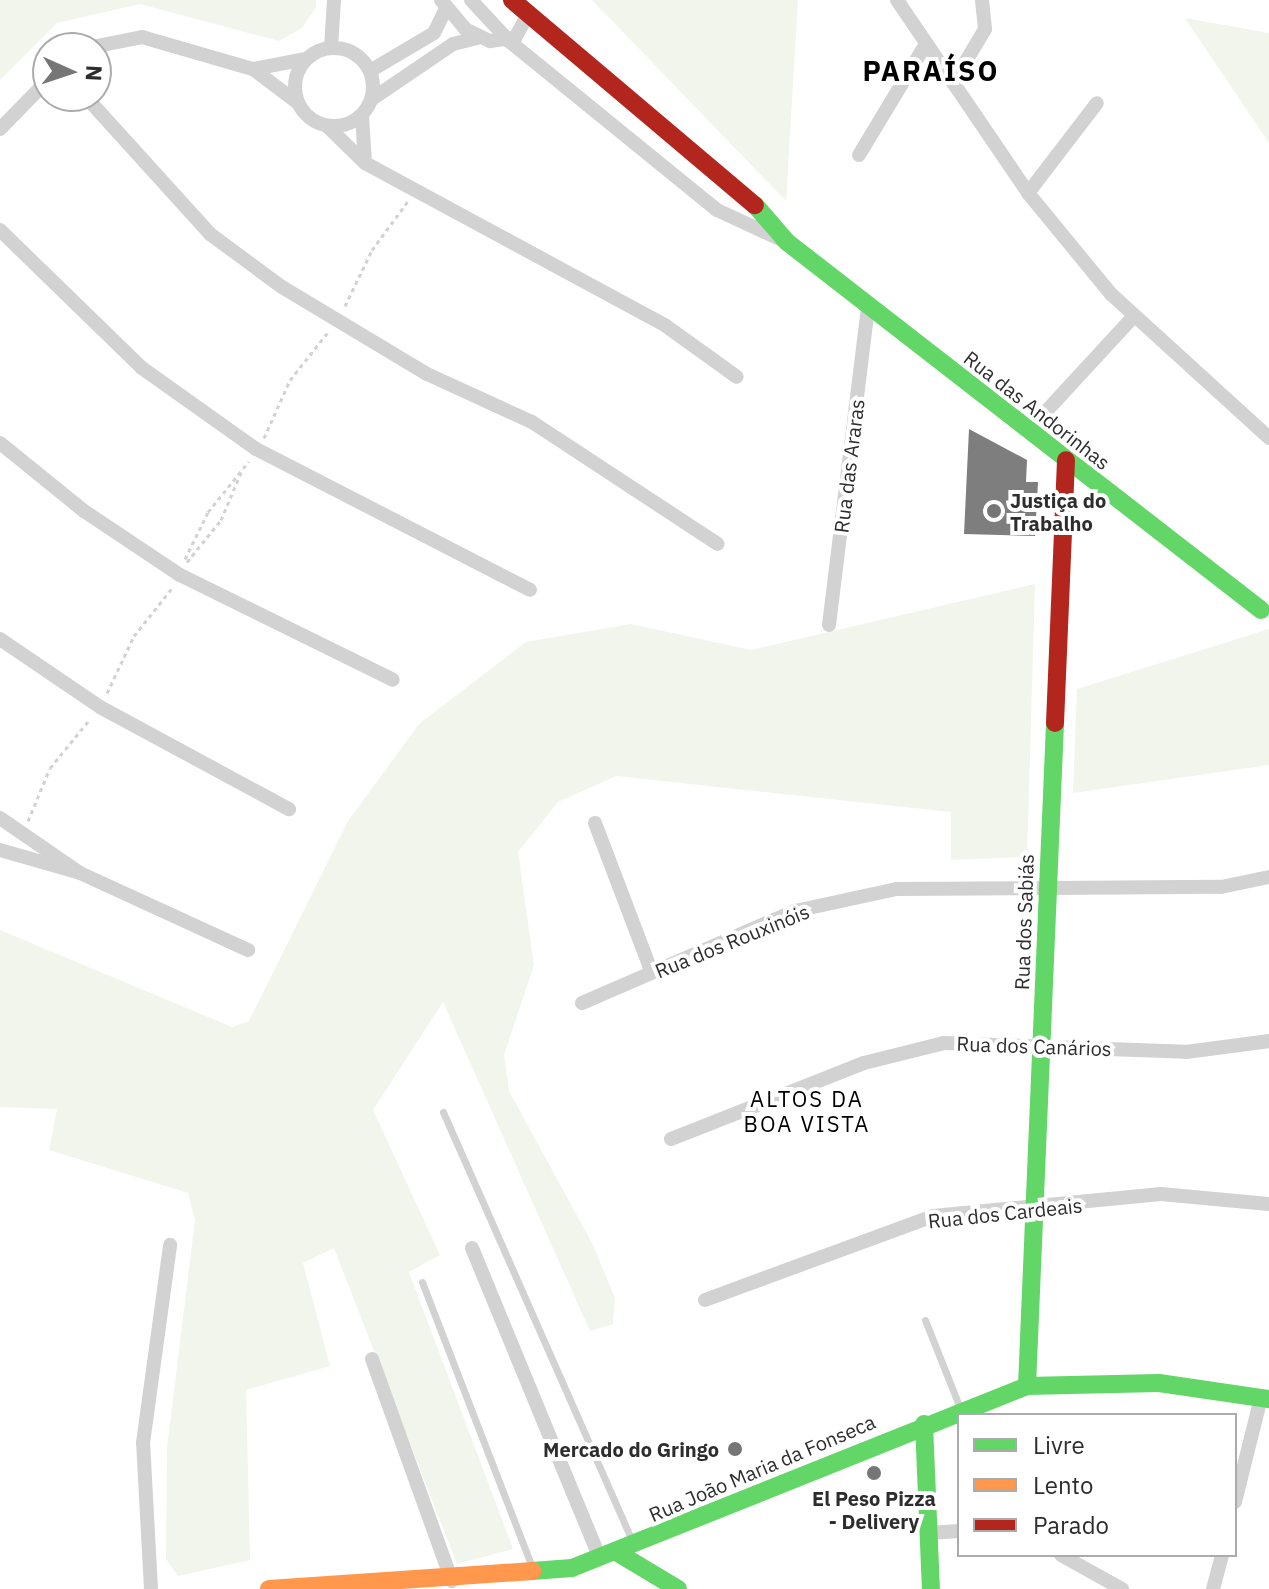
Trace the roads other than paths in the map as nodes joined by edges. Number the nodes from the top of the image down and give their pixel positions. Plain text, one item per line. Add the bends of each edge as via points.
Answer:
1 (471, 0) edge
2 (512, 0) edge
3 (897, 0) edge
4 (982, 0) edge
5 (338, 2) edge
6 (443, 4) edge
7 (526, 18) junction
8 (477, 38) junction
9 (509, 41) junction
10 (112, 43) edge
11 (926, 44) junction
12 (331, 47) junction
13 (306, 59) junction
14 (253, 69) junction
15 (370, 71) junction
16 (953, 83) junction
17 (32, 96) edge
18 (372, 99) junction
19 (298, 103) junction
20 (1097, 103) dead end
21 (99, 112) edge
22 (362, 115) junction
23 (327, 126) junction
24 (0, 129) edge
25 (859, 155) dead end
26 (365, 163) junction
27 (1028, 193) junction
28 (0, 230) edge
29 (787, 242) junction
30 (868, 306) junction
31 (1134, 316) junction
32 (737, 377) dead end
33 (1028, 431) junction
34 (1269, 438) edge
35 (0, 443) edge
36 (1066, 460) junction
37 (718, 544) dead end
38 (530, 590) dead end
39 (1261, 610) dead end
40 (829, 625) dead end
41 (0, 639) edge
42 (393, 680) dead end
43 (289, 809) dead end
44 (0, 818) edge
45 (595, 823) dead end
46 (0, 850) edge
47 (80, 873) junction
48 (1269, 877) edge
49 (1048, 883) junction
50 (248, 950) dead end
51 (652, 973) junction
52 (582, 1003) dead end
53 (1269, 1041) edge
54 (1041, 1045) junction
55 (443, 1112) dead end
56 (671, 1139) dead end
57 (1269, 1204) edge
58 (1034, 1211) junction
59 (170, 1245) dead end
60 (472, 1248) dead end
61 (422, 1282) dead end
62 (705, 1300) dead end
63 (925, 1320) dead end
64 (372, 1359) dead end
65 (1027, 1386) junction
66 (1265, 1398) edge
67 (961, 1410) junction
68 (924, 1424) junction
69 (1237, 1495) edge
70 (957, 1531) edge
71 (929, 1533) junction
72 (635, 1546) junction
73 (1065, 1557) edge
74 (1221, 1557) edge
75 (600, 1559) junction
76 (645, 1568) junction
77 (535, 1576) junction
78 (452, 1581) junction
79 (151, 1589) edge
80 (269, 1589) edge
81 (678, 1589) edge
82 (931, 1589) edge
83 (1122, 1589) edge
84 (1213, 1589) edge

1 - 9 street
2 - 7 street, Rua das Andorinhas
3 - 11 street
4 - 16 street via 985,29
5 - 12 street
6 - 8 street
6 - 15 street via 434,33
7 - 9 street
7 - 29 street, Rua das Andorinhas via 734,181
8 - 9 street
8 - 18 street via 453,44
9 - 29 street via 717,210
10 - 14 street via 142,37
11 - 16 street
11 - 25 street
12 - 13 street
12 - 15 street via 350,50
13 - 14 street
13 - 19 street via 294,84
14 - 19 street
15 - 18 street
16 - 27 street
17 - 24 street
18 - 22 street
19 - 23 street
20 - 27 street
21 - 37 street via 210,234 282,287 427,374 532,422
22 - 23 street
22 - 26 street
23 - 26 street
26 - 32 street via 476,229 639,311
27 - 31 street
28 - 38 street via 142,368 256,449
29 - 30 street, Rua das Andorinhas
30 - 33 street, Rua das Andorinhas
30 - 40 street, Rua das Araras
31 - 33 street
31 - 34 street
33 - 36 street, Rua das Andorinhas
35 - 42 street via 84,511 180,575
36 - 39 street, Rua das Andorinhas
36 - 49 street, Rua dos Sabiás
41 - 43 street via 100,707
44 - 47 street
45 - 51 street
46 - 47 street
47 - 50 street
48 - 49 street, Rua dos Rouxinóis via 1221,887
49 - 51 street, Rua dos Rouxinóis via 897,889 795,911
49 - 54 street, Rua dos Sabiás
51 - 52 street, Rua dos Rouxinóis
53 - 54 street, Rua dos Canários via 1186,1052
54 - 56 street, Rua dos Canários via 944,1043 864,1063
54 - 58 street, Rua dos Sabiás
55 - 72 lane
57 - 58 street, Rua dos Cardeais via 1161,1194
58 - 62 street, Rua dos Cardeais via 933,1216
58 - 65 street, Rua dos Sabiás
59 - 79 street via 143,1443
60 - 75 street
61 - 77 lane
63 - 67 lane
64 - 78 street
65 - 66 street, Rua João Maria da Fonseca via 1159,1383
65 - 67 street, Rua João Maria da Fonseca
66 - 69 street
67 - 68 street, Rua João Maria da Fonseca
68 - 71 street
68 - 72 street, Rua João Maria da Fonseca
70 - 71 street
71 - 82 street
72 - 75 street, Rua João Maria da Fonseca
72 - 76 street
72 - 76 street
73 - 83 street
74 - 84 street
75 - 76 street
75 - 77 street, Rua João Maria da Fonseca
76 - 81 street
77 - 78 street, Rua João Maria da Fonseca
78 - 80 street, Rua João Maria da Fonseca

